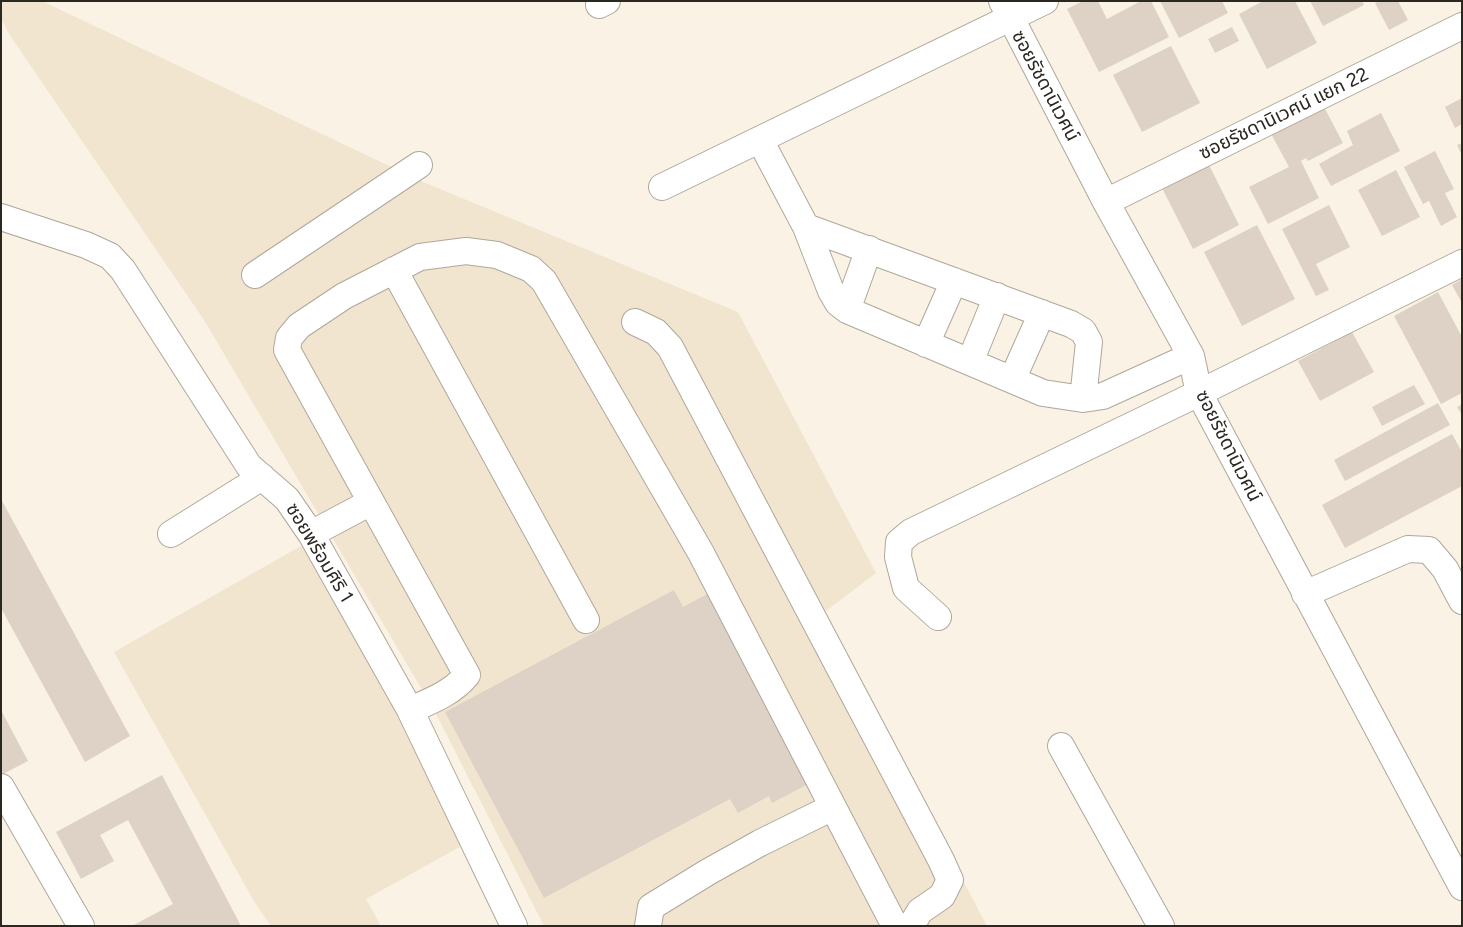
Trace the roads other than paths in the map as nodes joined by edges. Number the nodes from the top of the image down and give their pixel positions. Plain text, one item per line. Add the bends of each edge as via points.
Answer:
1 (1045, 1) edge
2 (1006, 10) edge
3 (1462, 26) edge
4 (760, 140) junction
5 (419, 165) dead end
6 (662, 188) dead end
7 (1106, 202) junction
8 (1, 217) edge
9 (806, 227) junction
10 (869, 249) junction
11 (1462, 263) edge
12 (394, 270) junction
13 (255, 275) dead end
14 (954, 281) junction
15 (997, 296) junction
16 (848, 310) junction
17 (1042, 313) junction
18 (635, 322) dead end
19 (926, 344) junction
20 (1191, 356) junction
21 (970, 362) junction
22 (1012, 380) junction
23 (1199, 393) junction
24 (1083, 399) junction
25 (262, 477) junction
26 (371, 502) junction
27 (171, 534) dead end
28 (311, 534) junction
29 (1305, 594) junction
30 (1462, 601) edge
31 (938, 617) dead end
32 (586, 620) dead end
33 (410, 710) junction
34 (1061, 746) dead end
35 (1, 787) edge
36 (833, 807) junction
37 (1462, 887) edge
38 (82, 926) edge
39 (514, 926) edge
40 (648, 926) edge
41 (895, 926) edge
42 (911, 926) edge
43 (1161, 926) edge

1 - 2 street
2 - 4 street
2 - 7 street, ซอยรัชดานิเวศน์
3 - 7 street, ซอยรัชดานิเวศน์ แยก 22
4 - 6 street
4 - 9 street
5 - 13 street
7 - 20 street, ซอยรัชดานิเวศน์
8 - 25 street, ซอยพร้อมศิริ 1 via 110,256 123,270 249,466
9 - 10 street
9 - 16 street via 831,291 838,303
10 - 14 street
10 - 16 street
11 - 23 street
12 - 26 street via 344,296 299,326 289,338 287,350
12 - 32 street
12 - 36 street via 420,257 466,251 496,255 531,269 544,282 701,553
14 - 15 street
14 - 19 street
15 - 17 street
15 - 21 street
16 - 19 street
17 - 22 street
17 - 24 street via 1083,331 1089,342
18 - 42 street via 656,332 670,347 950,880 942,896 920,911
19 - 21 street
20 - 23 street, ซอยรัชดานิเวศน์
20 - 24 street via 1102,396
21 - 22 street
22 - 24 street via 1043,394
23 - 29 street, ซอยรัชดานิเวศน์
23 - 31 street via 910,532 899,542 898,557 906,588
25 - 27 street
25 - 28 street, ซอยพร้อมศิริ 1 via 287,499
26 - 28 street
26 - 33 street via 466,675 458,686
28 - 33 street, ซอยพร้อมศิริ 1
29 - 30 street via 1408,549 1430,550 1445,568
29 - 37 street, ซอยรัชดานิเวศน์
33 - 39 street, ซอยพร้อมศิริ 1
34 - 43 street
35 - 38 street
36 - 40 street via 760,842 651,906
36 - 41 street

